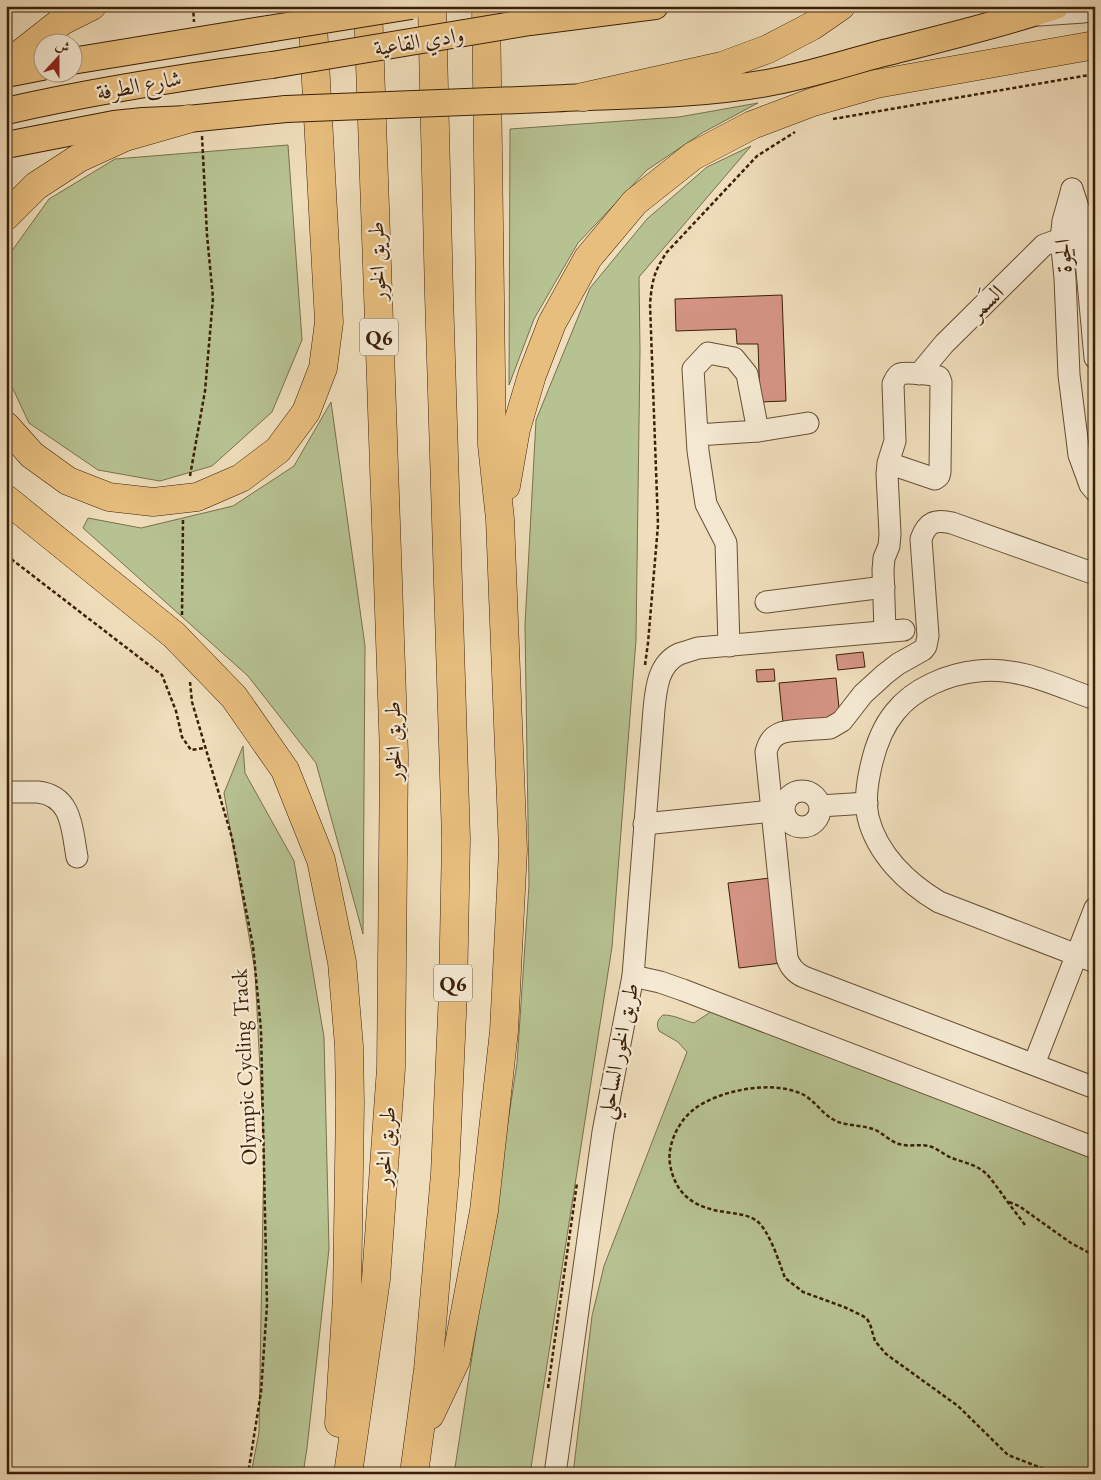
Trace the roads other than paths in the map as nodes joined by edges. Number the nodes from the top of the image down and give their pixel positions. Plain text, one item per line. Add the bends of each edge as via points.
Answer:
1 (92, 6) edge
2 (312, 6) edge
3 (368, 6) edge
4 (411, 6) edge
5 (432, 6) edge
6 (486, 6) edge
7 (655, 6) edge
8 (841, 6) edge
9 (1056, 6) edge
10 (1095, 10) edge
11 (1026, 16) junction
12 (268, 29) joint
13 (1095, 45) edge
14 (82, 59) edge
15 (272, 65) joint
16 (32, 68) edge
17 (8, 70) edge
18 (583, 97) junction
19 (8, 110) edge
20 (195, 124) junction
21 (6, 145) edge
22 (6, 216) edge
23 (1084, 238) junction
24 (1061, 239) junction
25 (1095, 358) edge
26 (918, 374) junction
27 (808, 423) dead end
28 (6, 426) edge
29 (758, 431) junction
30 (697, 435) junction
31 (888, 463) junction
32 (6, 489) edge
33 (1095, 491) edge
34 (6, 499) edge
35 (500, 519) junction
36 (47, 531) junction
37 (1095, 574) edge
38 (884, 588) junction
39 (766, 602) dead end
40 (729, 646) junction
41 (1095, 699) edge
42 (6, 792) edge
43 (867, 803) junction
44 (778, 810) junction
45 (644, 824) junction
46 (77, 857) dead end
47 (1095, 908) edge
48 (1085, 959) edge
49 (633, 976) junction
50 (1034, 1064) junction
51 (1095, 1088) edge
52 (1095, 1148) edge
53 (419, 1439) junction
54 (348, 1474) edge
55 (414, 1474) edge
56 (555, 1474) edge

1 - 17 highway via 62,21
2 - 28 highway via 329,322 324,368 306,412 278,450 241,478 197,497 153,502 109,497 68,481 32,455
3 - 54 highway, طريق الخور / Q6 via 394,754 391,1068 376,1279
4 - 12 main road, وادي القاعية, bridge
5 - 53 highway, Q6 via 456,840 445,1174
6 - 35 highway via 492,445
7 - 15 main road, وادي القاعية, bridge via 530,22
8 - 18 highway via 812,26 768,49 722,66
9 - 11 main road
10 - 11 street
11 - 18 main road via 767,83 717,90
12 - 14 main road, شارع الطرفة
13 - 35 highway via 876,84 813,102 752,125 693,156 635,202 588,258 552,322 516,429
15 - 19 main road, شارع الطرفة via 97,92
16 - 17 main road
18 - 20 main road, bridge via 286,110
20 - 21 main road via 144,121 114,124
20 - 22 highway via 125,137 79,158 36,186
23 - 24 street
23 - 24 street, الحوة via 1072,189
23 - 25 street, الحوة
24 - 26 street, السَمر via 1044,245
24 - 33 street, الحوة via 1079,455
26 - 31 street via 900,374 895,378 895,440
26 - 31 street via 940,377 939,476 935,479
27 - 29 street
29 - 30 street
29 - 30 street via 748,374 734,358 708,353 693,369
30 - 40 street via 706,504 726,543
31 - 38 street via 890,534 884,558
32 - 36 highway
34 - 36 highway
35 - 53 highway via 513,850 504,1031 484,1211 456,1360
36 - 54 highway via 174,635 234,697 285,770 321,860 342,962 349,1046 347,1297 338,1432
37 - 44 street via 952,523 939,521 929,525 921,544 926,646 873,684 837,725 784,731 773,737 766,752
38 - 39 street
38 - 40 street, طريق الخور الساحلي via 895,630
40 - 45 street, طريق الخور الساحلي via 698,648 678,654 660,674
41 - 43 street via 1006,670 962,673 933,683 906,701 885,727 872,760
42 - 46 street via 39,792 60,802 69,814
43 - 44 street via 820,806 814,823 802,827 790,823
43 - 48 street via 873,831 885,852 899,871 924,893 939,902
44 - 45 street
44 - 50 street via 786,958 795,972
45 - 49 street, طريق الخور الساحلي
47 - 48 street
48 - 50 street
49 - 52 street via 683,990
49 - 56 street, طريق الخور الساحلي via 603,1132
50 - 51 street
53 - 55 highway, Q6

